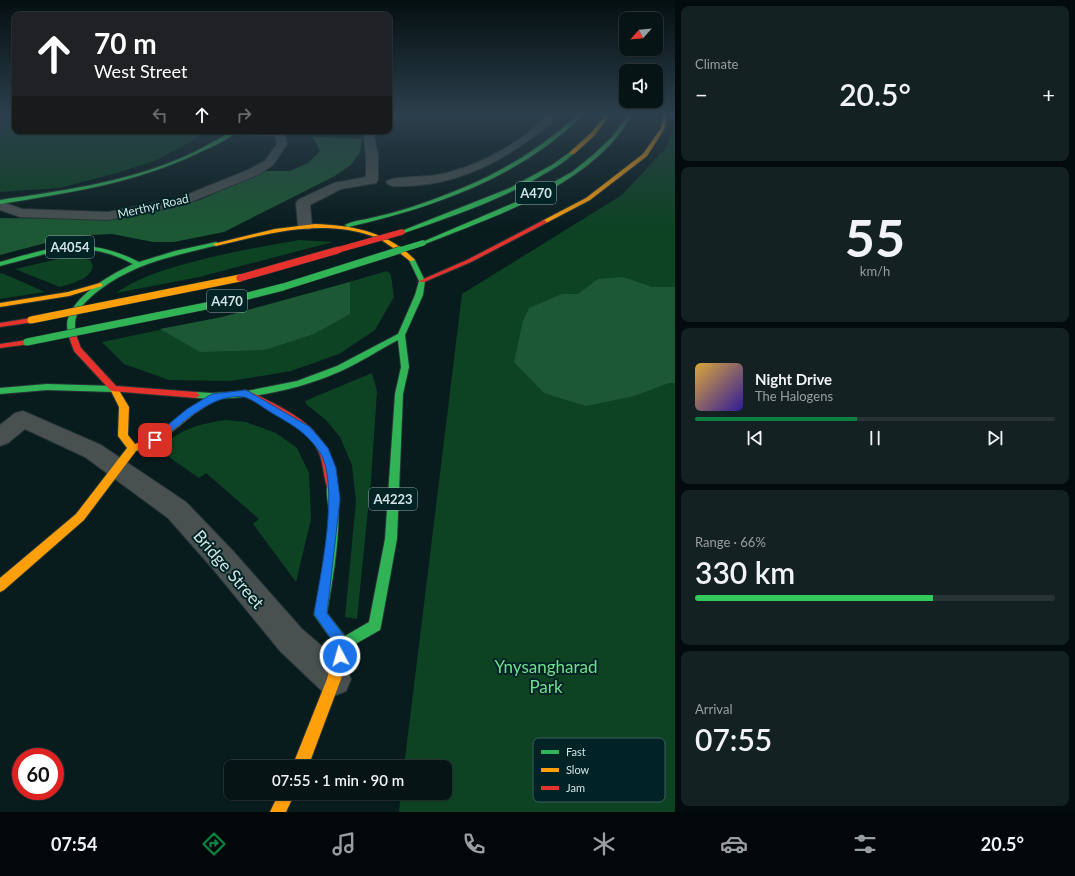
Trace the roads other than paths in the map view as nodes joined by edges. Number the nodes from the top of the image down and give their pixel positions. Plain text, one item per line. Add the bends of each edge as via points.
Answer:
1 (196, 153) edge
2 (278, 153) edge
3 (372, 153) edge
4 (503, 153) edge
5 (535, 153) edge
6 (571, 153) edge
7 (598, 153) edge
8 (646, 153) edge
9 (392, 182) dead end
10 (0, 204) edge
11 (305, 226) junction
12 (339, 226) junction
13 (0, 264) edge
14 (138, 264) junction
15 (422, 281) junction
16 (100, 285) junction
17 (0, 305) edge
18 (0, 325) edge
19 (401, 335) junction
20 (0, 346) edge
21 (114, 389) junction
22 (0, 391) edge
23 (246, 393) junction
24 (216, 396) junction
25 (0, 437) edge
26 (125, 458) junction
27 (0, 586) edge
28 (343, 644) junction
29 (334, 679) junction
30 (303, 760) edge
31 (284, 800) edge
32 (278, 812) edge

1 - 10 main road via 151,172
2 - 10 street, Merthyr Road via 269,163 254,172 183,202 108,216 20,214
3 - 11 street via 372,180 338,186 303,203
4 - 9 street via 482,166 464,172 426,181
5 - 12 main road via 439,200 388,216
6 - 18 main road, A470, bridge via 535,175 463,209 402,232 245,277
7 - 20 main road, A470, bridge via 549,187 500,211 423,243 282,287 216,304
8 - 15 main road via 588,199 469,261
11 - 12 main road
11 - 14 main road via 169,254
12 - 15 main road via 375,235 393,246 412,260
13 - 14 main road, A4054 via 73,246 106,249
14 - 16 main road
15 - 19 main road via 419,295
16 - 17 main road via 69,294
16 - 21 main road via 72,315 71,332 78,349
19 - 23 main road via 331,372 284,387
19 - 28 main road, A4223 via 405,367 399,394 391,539 375,626
21 - 22 main road via 47,387
21 - 24 main road
21 - 26 main road via 124,407
23 - 24 main road
23 - 28 main road via 307,429 324,450 331,468 335,499 320,614
24 - 26 main road via 155,440
25 - 26 street, Bridge Street via 23,420 93,451
26 - 27 main road via 80,517
26 - 29 street, Bridge Street via 223,560 291,640
28 - 29 main road
29 - 30 main road
31 - 32 main road

